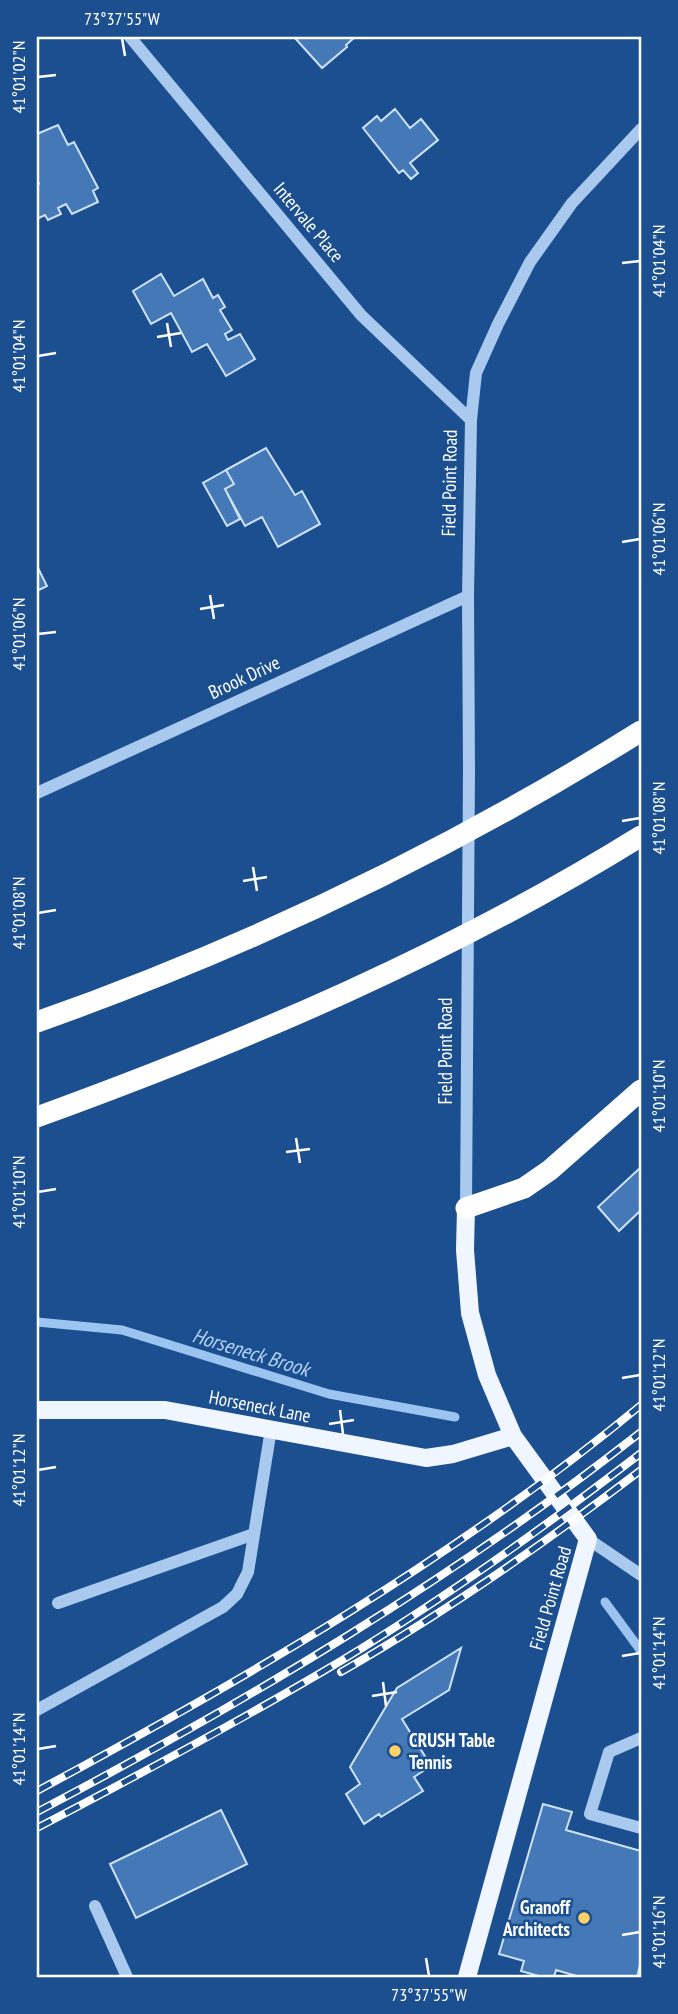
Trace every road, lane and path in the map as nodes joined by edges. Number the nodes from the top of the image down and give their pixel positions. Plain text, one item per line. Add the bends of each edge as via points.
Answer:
1 (130, 37) edge
2 (641, 129) edge
3 (471, 420) junction
4 (468, 596) junction
5 (641, 732) edge
6 (37, 793) edge
7 (641, 836) edge
8 (37, 1021) edge
9 (641, 1090) edge
10 (37, 1116) edge
11 (466, 1208) junction
12 (37, 1409) edge
13 (271, 1429) junction
14 (513, 1436) junction
15 (254, 1534) junction
16 (589, 1539) junction
17 (641, 1576) edge
18 (58, 1604) dead end
19 (37, 1710) edge
20 (641, 1738) edge
21 (641, 1828) edge
22 (95, 1906) dead end
23 (127, 1977) edge
24 (467, 1977) edge

1 - 3 street, Intervale Place via 361,315
2 - 3 street, Field Point Road via 572,203 530,262 476,373
3 - 4 street, Field Point Road
4 - 6 street, Brook Drive
4 - 11 street, Field Point Road
5 - 8 highway via 430,853 303,915
7 - 10 highway via 429,955 336,999
9 - 11 highway via 551,1170 524,1188
11 - 14 main road, Field Point Road via 470,1313 487,1375
12 - 13 main road, Horseneck Lane via 164,1410
13 - 14 main road, Horseneck Lane via 426,1458
13 - 15 street
14 - 16 main road, Field Point Road
15 - 18 street
15 - 19 street via 248,1572 237,1594 223,1607
16 - 17 street
16 - 24 main road, Field Point Road
20 - 21 street via 609,1752 590,1814
22 - 23 street

